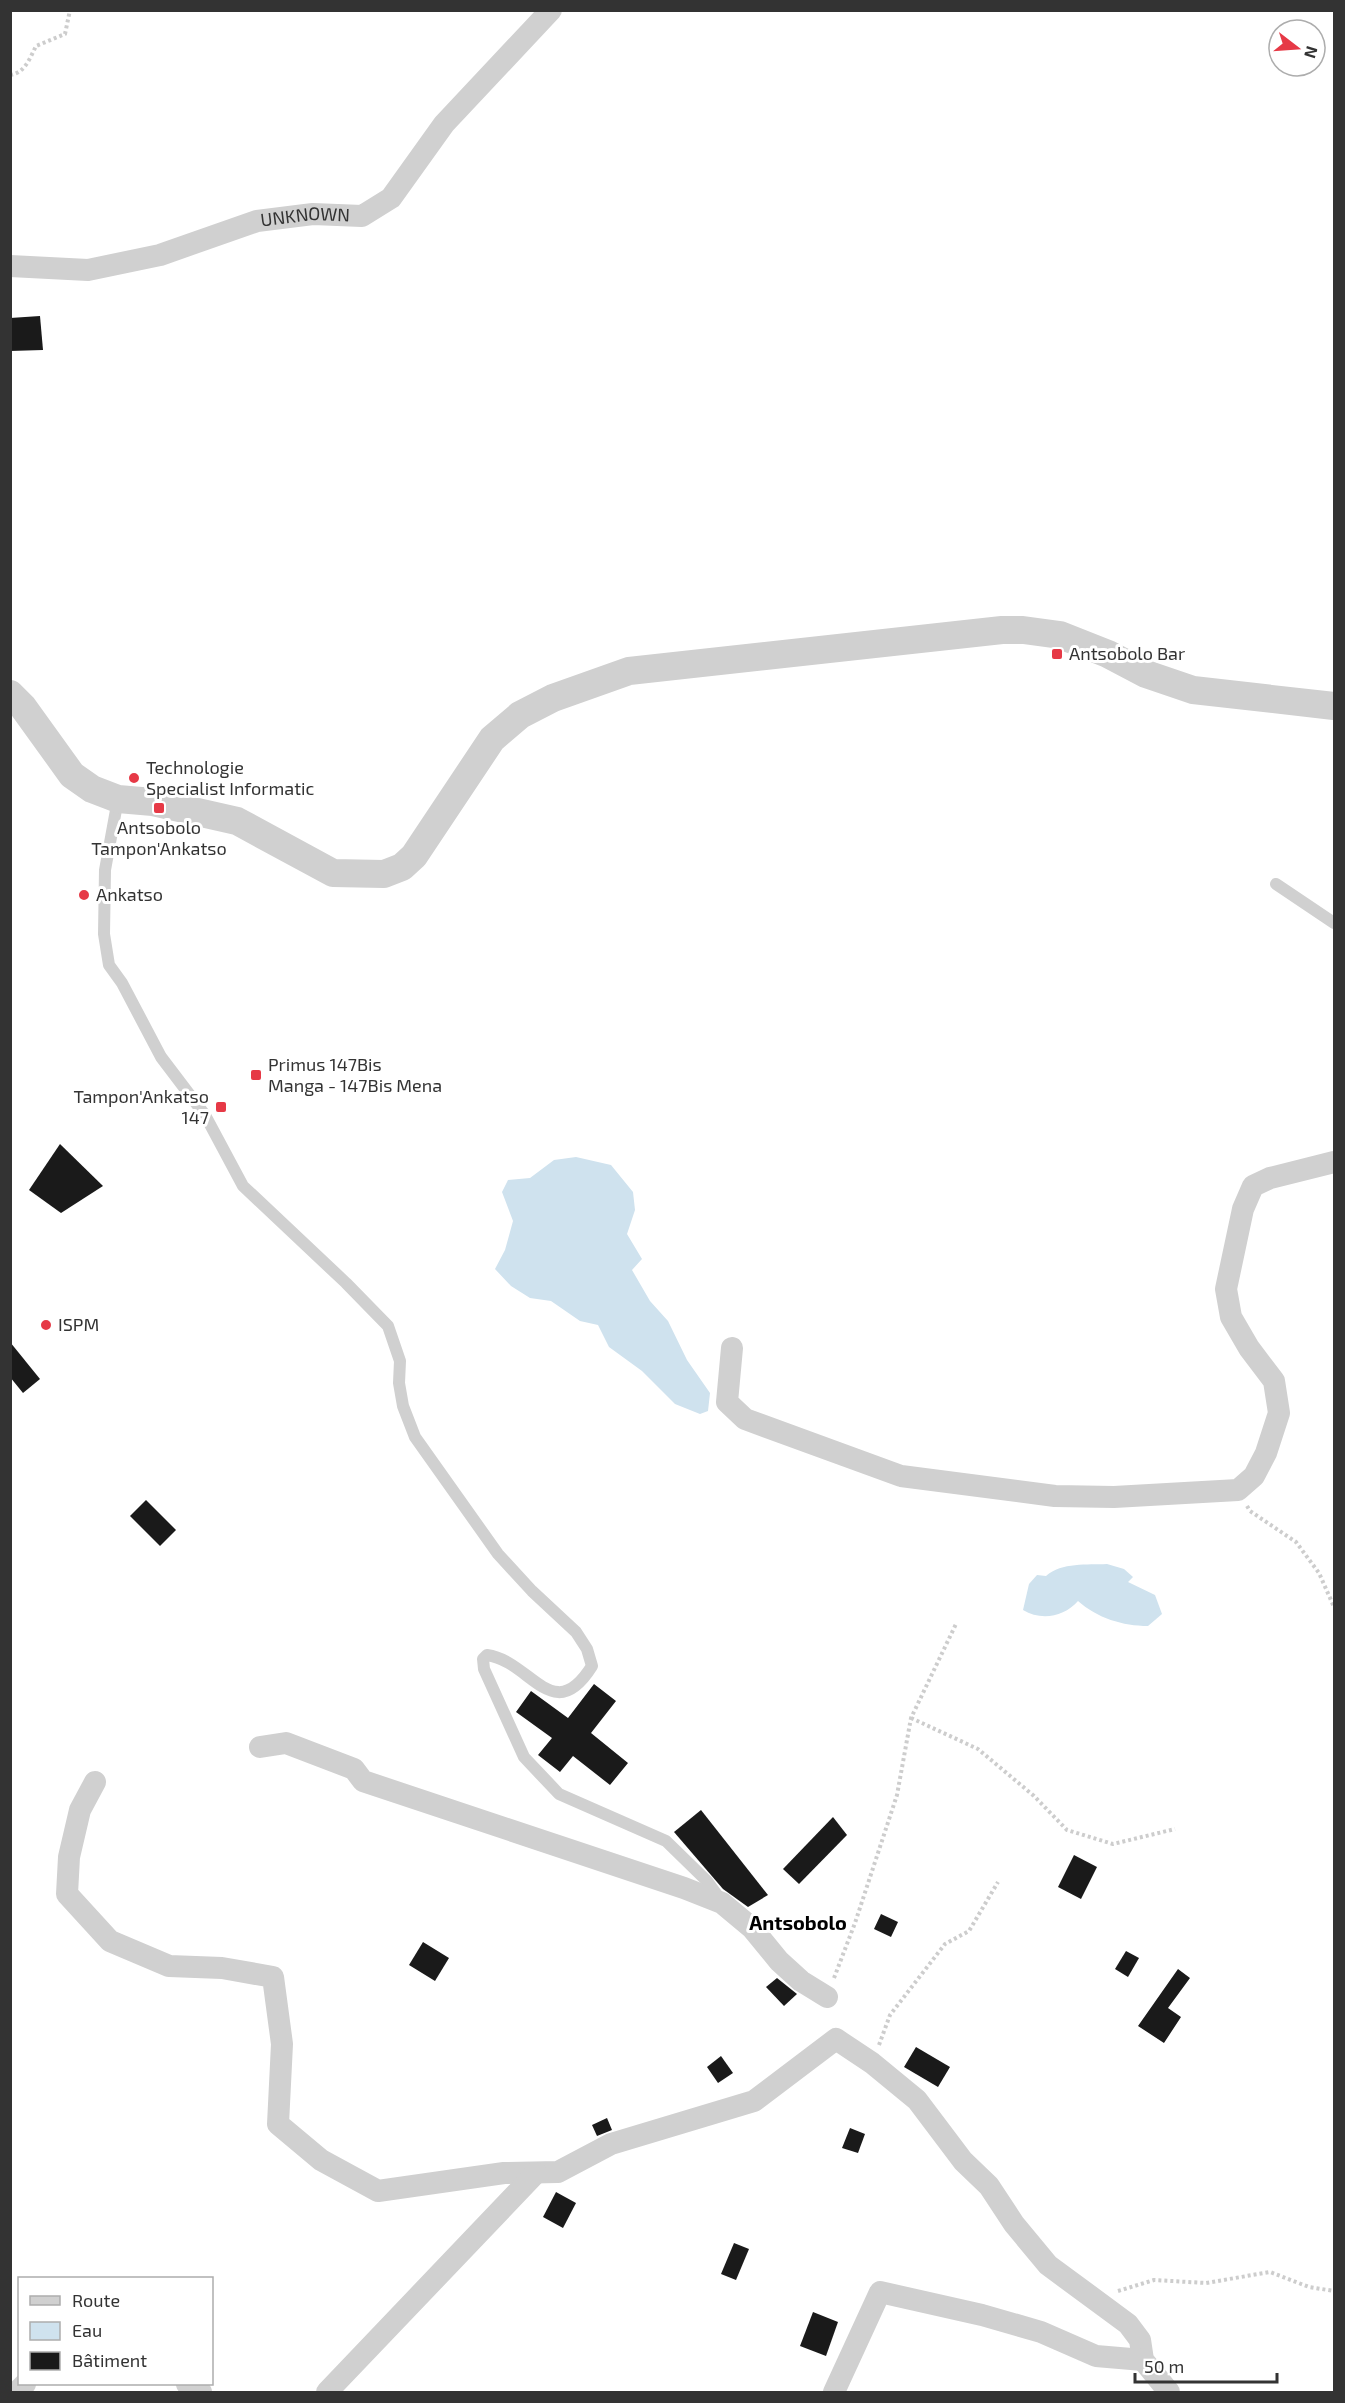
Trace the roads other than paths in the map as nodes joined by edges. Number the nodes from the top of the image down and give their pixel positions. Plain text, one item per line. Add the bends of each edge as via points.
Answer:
1 (551, 10) edge
2 (10, 266) edge
3 (10, 694) edge
4 (1335, 706) edge
5 (118, 799) junction
6 (1276, 884) dead end
7 (1335, 923) edge
8 (1335, 1162) edge
9 (732, 1348) dead end
10 (260, 1747) dead end
11 (95, 1782) dead end
12 (722, 1903) junction
13 (826, 1997) road end
14 (536, 2173) junction
15 (1143, 2360) junction
16 (327, 2392) edge
17 (834, 2392) edge
18 (1169, 2392) edge

1 - 2 street, UNKNOWN via 444,124 391,198 362,216 313,214 257,221 160,255 88,270
3 - 5 street via 72,775 92,789
4 - 5 street via 1193,690 1060,636 1002,630 629,671 553,698 520,715 492,739 414,856 402,867 384,874 333,873 237,821 153,802
5 - 12 lane via 105,870 104,934 109,965 161,1057 206,1114 243,1186 388,1326 400,1361 403,1406 415,1437 498,1554 576,1632 587,1649 592,1666 583,1680 573,1690 558,1693 496,1656 483,1659 524,1757 559,1794 666,1841 707,1881
6 - 7 lane
8 - 9 street via 1253,1186 1243,1209 1226,1289 1231,1317 1274,1381 1279,1413 1254,1476 1238,1490 1055,1496 901,1476 745,1419 728,1402
10 - 12 street via 286,1743 354,1769 363,1781
11 - 14 street via 80,1810 69,1857 67,1894 110,1941 169,1966 222,1968 273,1977 282,2044 278,2124 321,2160 378,2191 504,2173
12 - 13 street via 752,1928 801,1981
14 - 15 street via 558,2172 611,2144 754,2101 836,2038 918,2100 1048,2265 1128,2324 1140,2340
14 - 16 street
15 - 17 street via 1096,2356 1041,2332 880,2292
15 - 18 street

